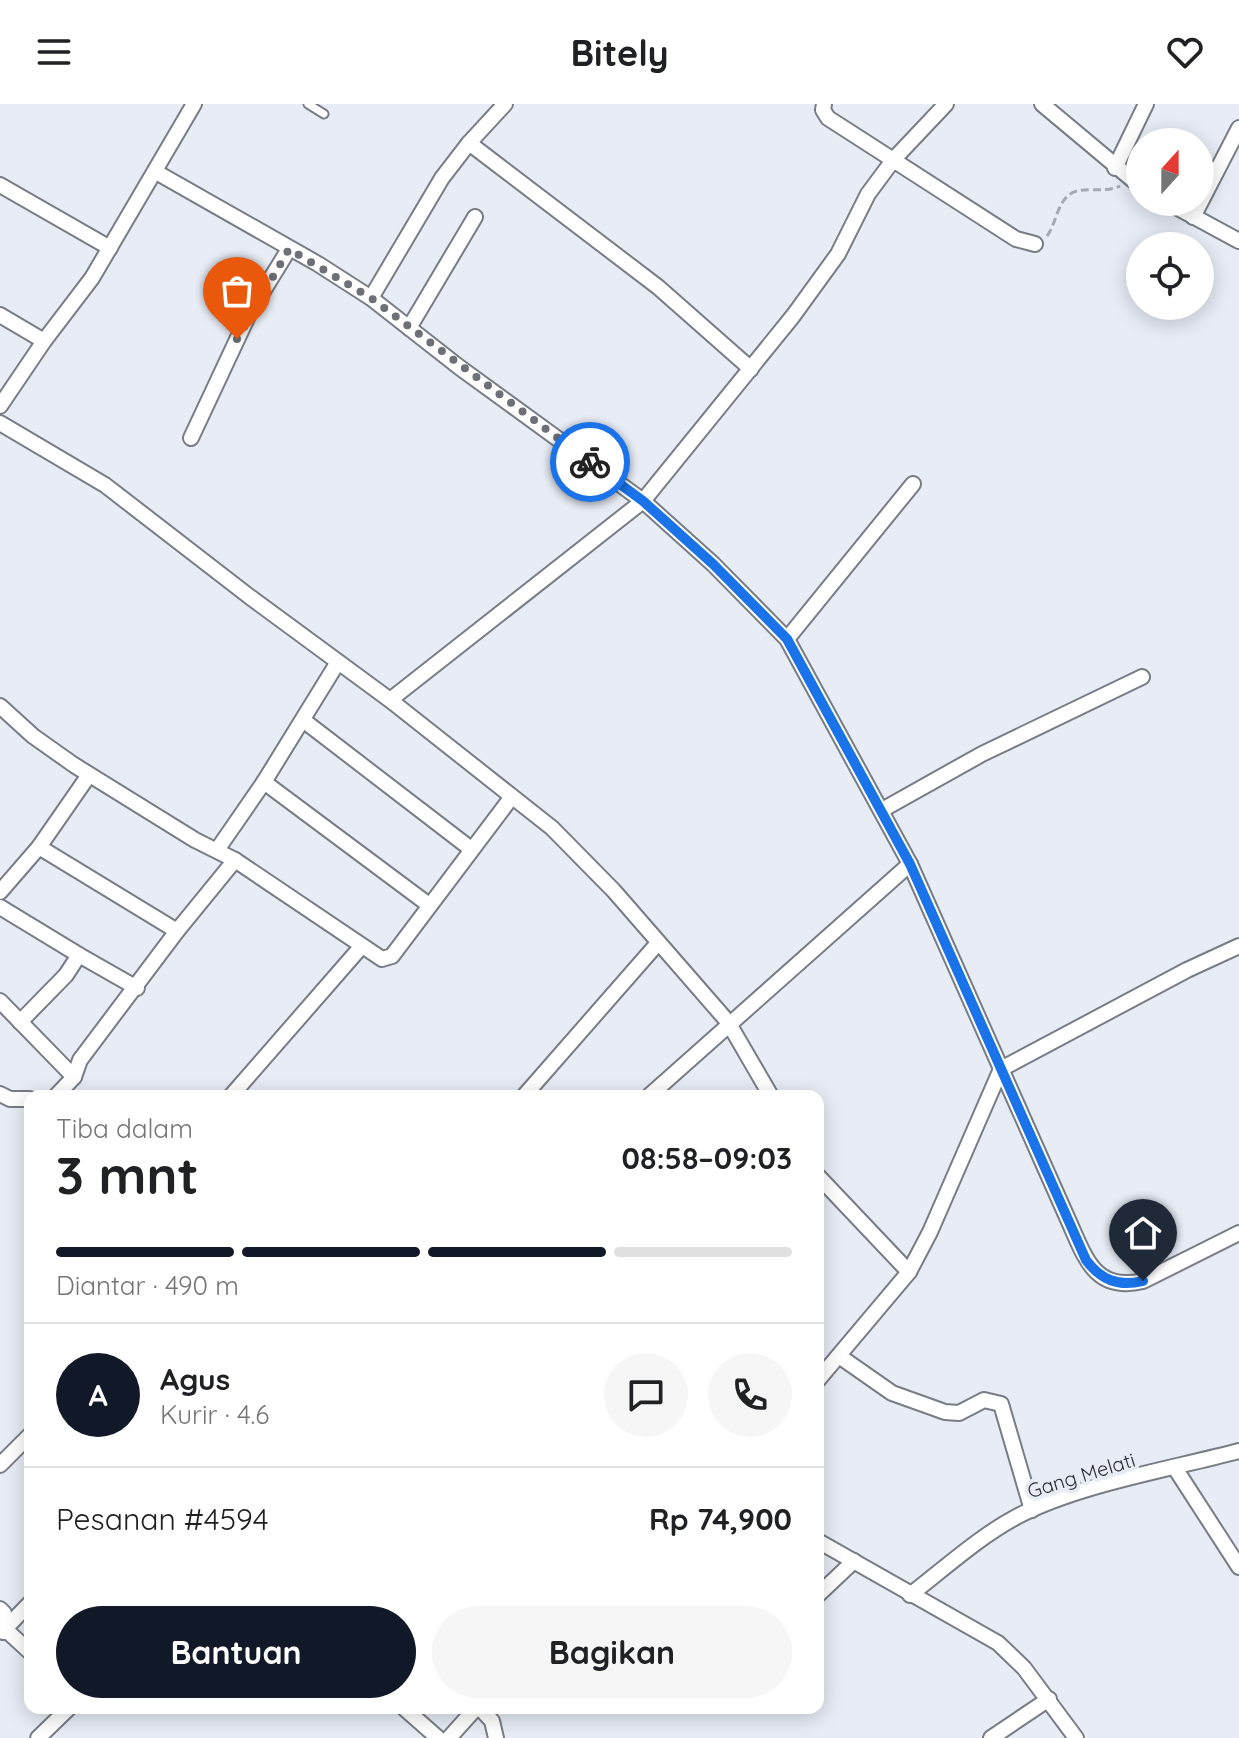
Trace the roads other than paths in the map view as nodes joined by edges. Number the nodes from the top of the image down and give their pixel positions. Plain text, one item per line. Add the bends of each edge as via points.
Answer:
1 (194, 104) edge
2 (308, 104) edge
3 (505, 104) edge
4 (824, 104) edge
5 (946, 104) edge
6 (1042, 104) edge
7 (1146, 104) edge
8 (324, 114) dead end
9 (1239, 128) edge
10 (469, 143) junction
11 (894, 159) junction
12 (1115, 168) junction
13 (156, 172) junction
14 (1126, 176) edge
15 (0, 185) edge
16 (475, 217) dead end
17 (1193, 217) joint
18 (1239, 241) edge
19 (1035, 244) road end
20 (110, 248) junction
21 (289, 249) junction
22 (371, 298) junction
23 (0, 315) edge
24 (409, 328) junction
25 (44, 341) junction
26 (751, 369) junction
27 (0, 406) edge
28 (0, 423) edge
29 (191, 438) dead end
30 (913, 484) dead end
31 (643, 501) junction
32 (787, 639) junction
33 (338, 662) junction
34 (1142, 677) dead end
35 (390, 700) junction
36 (0, 706) edge
37 (303, 720) junction
38 (89, 775) junction
39 (264, 782) junction
40 (511, 798) junction
41 (882, 810) junction
42 (39, 847) junction
43 (471, 849) junction
44 (217, 850) junction
45 (235, 860) junction
46 (910, 864) junction
47 (0, 892) edge
48 (429, 905) junction
49 (0, 907) edge
50 (177, 931) junction
51 (658, 943) junction
52 (1239, 946) edge
53 (361, 947) junction
54 (79, 955) junction
55 (137, 988) junction
56 (0, 1001) edge
57 (20, 1022) junction
58 (728, 1022) junction
59 (1001, 1069) junction
60 (74, 1077) junction
61 (62, 1090) edge
62 (236, 1090) edge
63 (529, 1090) edge
64 (655, 1090) edge
65 (768, 1090) edge
66 (0, 1094) edge
67 (24, 1099) edge
68 (824, 1182) edge
69 (1239, 1233) edge
70 (909, 1272) junction
71 (839, 1356) junction
72 (824, 1373) edge
73 (24, 1441) edge
74 (1239, 1451) edge
75 (0, 1465) edge
76 (1175, 1468) junction
77 (1032, 1510) junction
78 (824, 1544) edge
79 (854, 1561) junction
80 (1239, 1567) edge
81 (824, 1589) edge
82 (910, 1595) junction
83 (0, 1609) edge
84 (24, 1609) edge
85 (3, 1632) edge
86 (24, 1648) edge
87 (1049, 1699) junction
88 (63, 1714) edge
89 (411, 1714) edge
90 (472, 1714) edge
91 (484, 1714) edge
92 (994, 1737) edge
93 (38, 1738) edge
94 (438, 1738) edge
95 (449, 1738) edge
96 (496, 1738) edge
97 (1076, 1738) edge

1 - 13 street
2 - 8 lane
3 - 10 street
4 - 11 street via 828,118
5 - 11 street
6 - 12 street
7 - 12 street
9 - 17 street
10 - 22 street via 442,178
10 - 26 street via 658,287
11 - 19 street via 1016,239
11 - 26 street via 868,194 838,254
12 - 14 street
13 - 20 street
13 - 21 street
15 - 20 street
16 - 24 street
17 - 18 street
20 - 25 street
21 - 22 street
21 - 29 street via 249,314
22 - 24 street
23 - 25 street
24 - 31 street
25 - 27 street
26 - 31 street
28 - 33 street via 105,485
30 - 32 street
31 - 32 street
31 - 35 street
32 - 41 street
33 - 35 street
33 - 37 street
34 - 41 street via 982,754
35 - 40 street
36 - 38 street
37 - 39 street
37 - 43 street
38 - 42 street
38 - 44 street
39 - 44 street
39 - 48 street
40 - 43 street
40 - 51 street via 552,828
41 - 46 street
42 - 47 street
42 - 50 street
43 - 48 street
44 - 45 street
45 - 50 street
45 - 53 street
46 - 58 street via 800,965
46 - 59 street
48 - 53 street via 387,959
49 - 54 street
50 - 55 street
51 - 58 street
51 - 63 street
52 - 59 street
53 - 62 street
54 - 55 street
54 - 57 street
55 - 60 street via 80,1060
56 - 57 street
57 - 60 street
58 - 64 street
58 - 65 street
59 - 69 street via 1086,1260 1097,1274 1113,1283 1143,1281
59 - 70 street
60 - 61 street
66 - 67 street
68 - 70 street
70 - 71 street
71 - 72 street
71 - 77 street via 898,1396 945,1412 959,1413 984,1400 1001,1404
73 - 75 street
74 - 76 street, Gang Melati
76 - 77 street, Gang Melati via 1106,1484
76 - 80 street
77 - 82 street, Gang Melati
78 - 79 street
79 - 81 street
79 - 82 street
82 - 87 street via 998,1643
83 - 85 street
84 - 85 street
85 - 86 street
87 - 92 street
87 - 97 street
88 - 93 street
89 - 94 street
90 - 95 street
91 - 96 street

